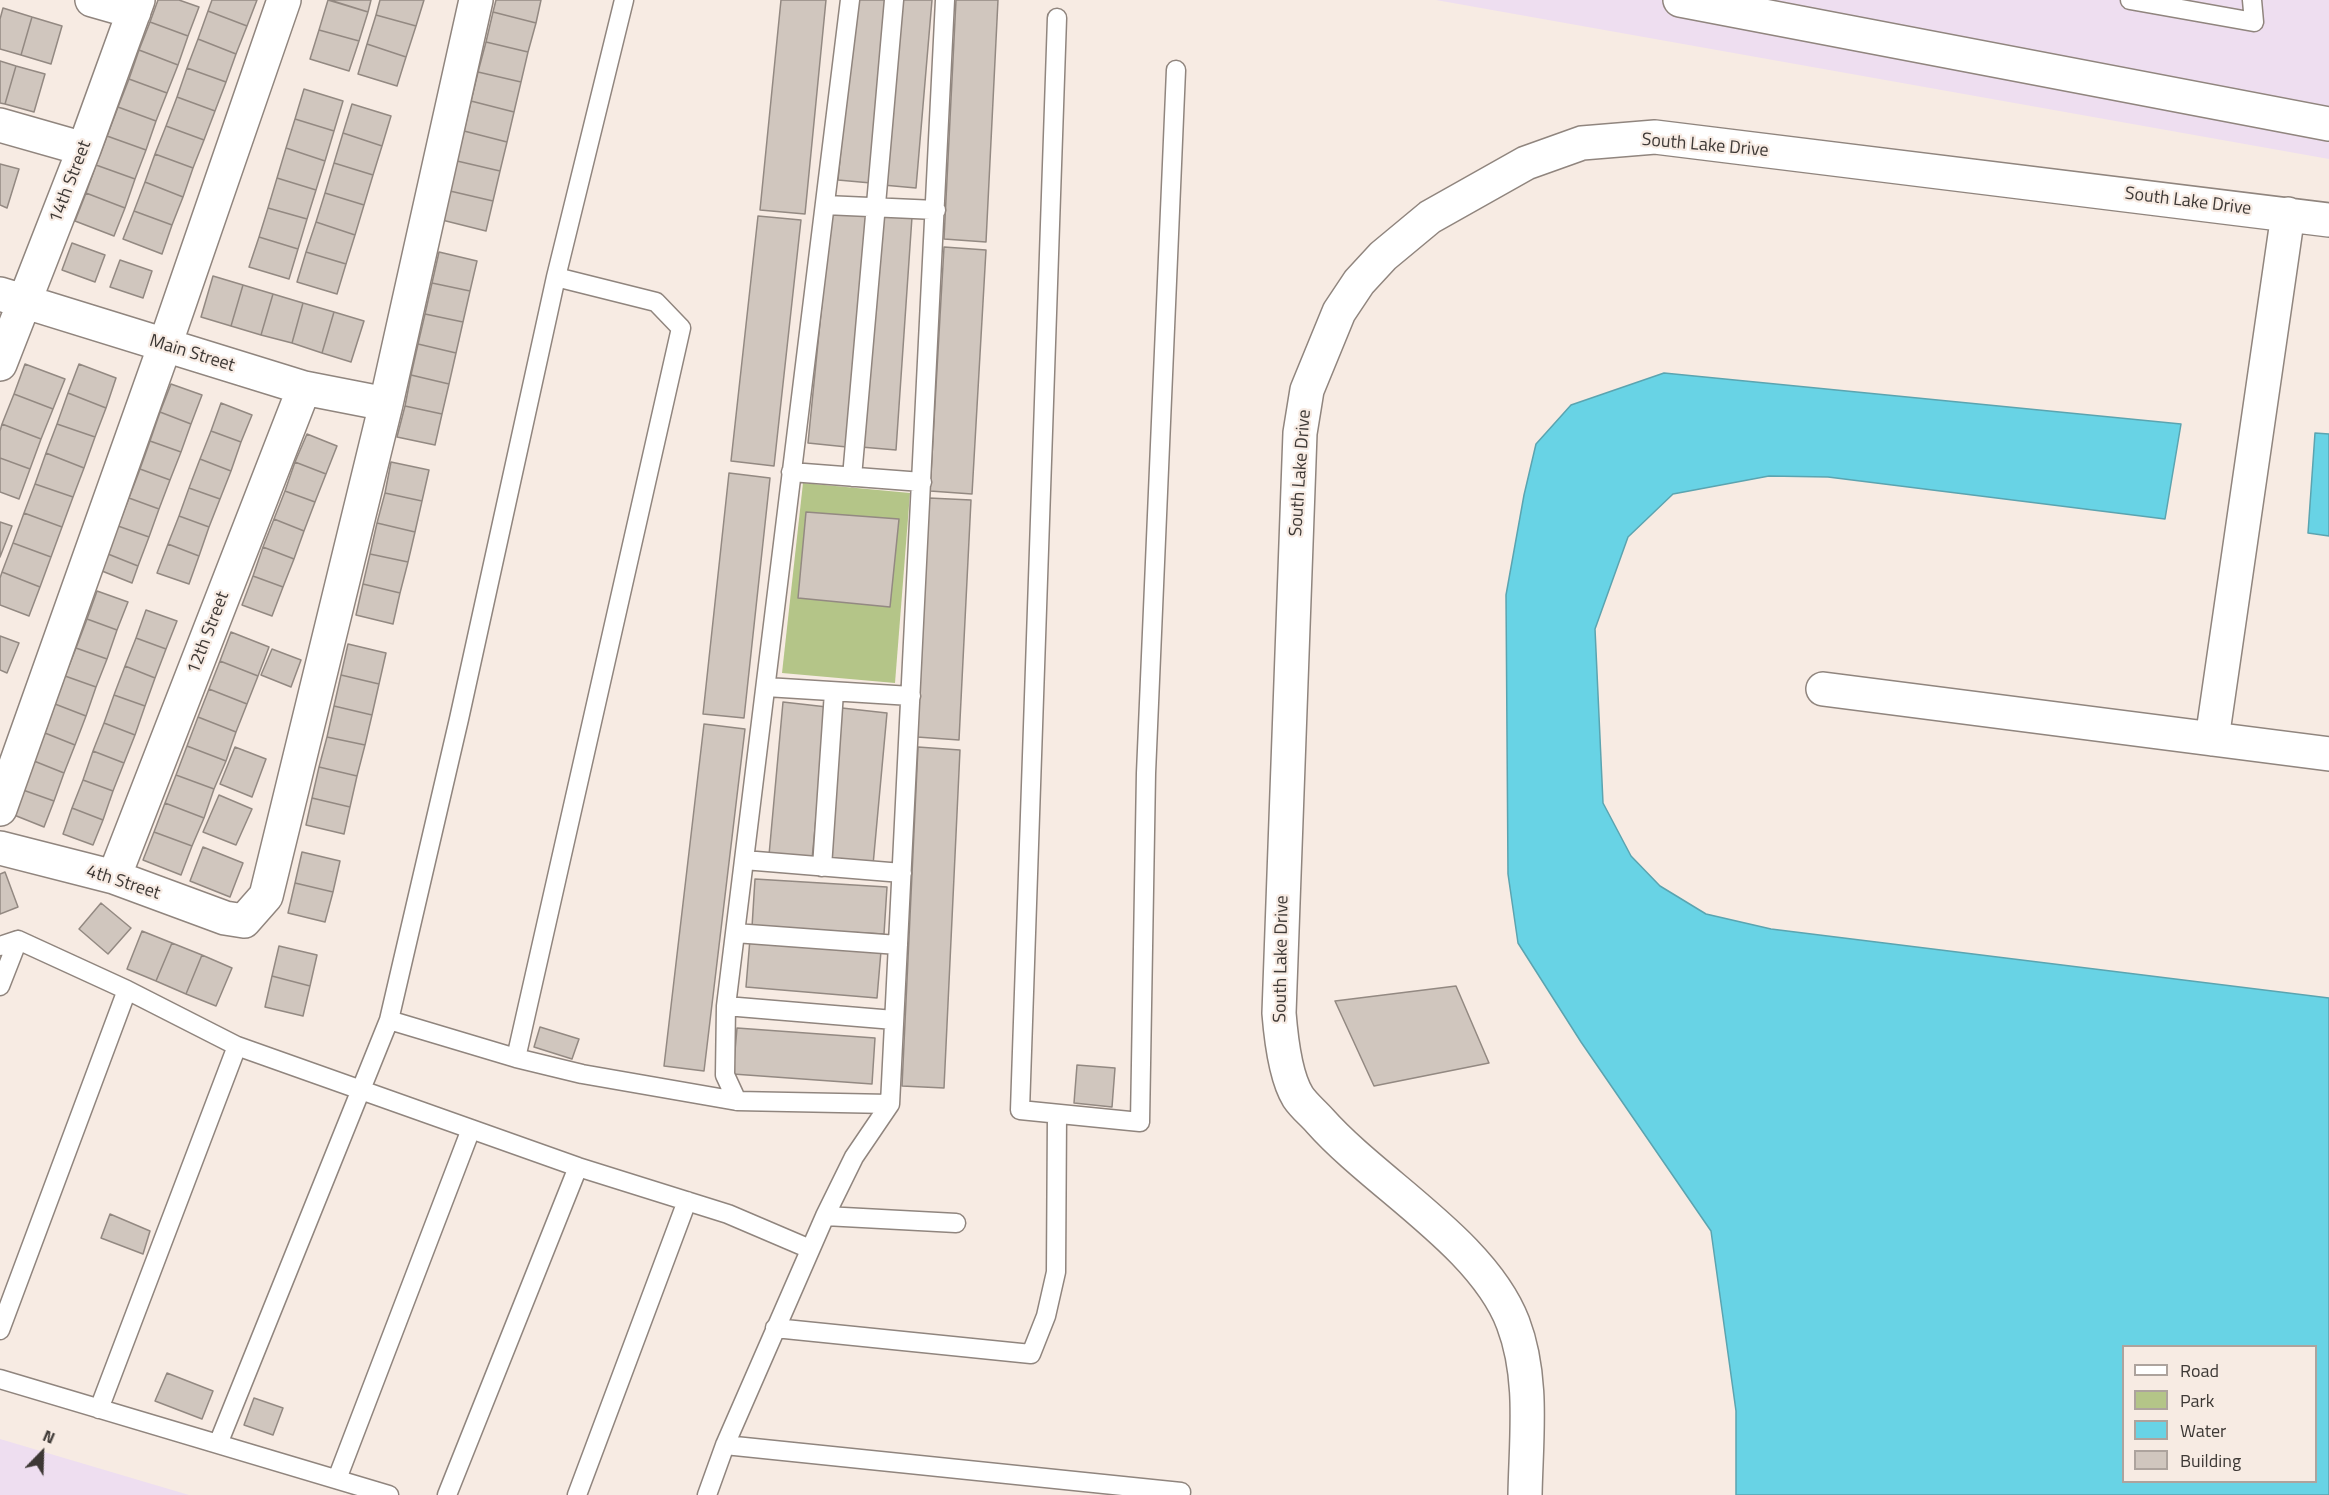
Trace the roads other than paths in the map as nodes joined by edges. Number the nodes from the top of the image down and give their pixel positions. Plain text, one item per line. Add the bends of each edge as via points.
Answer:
1 (92, 0) edge
2 (284, 0) edge
3 (476, 0) edge
4 (624, 0) edge
5 (850, 0) edge
6 (894, 0) edge
7 (945, 0) edge
8 (1680, 0) edge
9 (2130, 0) edge
10 (2252, 0) edge
11 (136, 6) edge
12 (1057, 18) dead end
13 (1176, 70) dead end
14 (2329, 124) edge
15 (0, 125) edge
16 (84, 149) junction
17 (825, 205) junction
18 (876, 207) junction
19 (936, 210) junction
20 (2288, 214) junction
21 (2329, 220) edge
22 (556, 277) junction
23 (12, 298) edge
24 (165, 345) junction
25 (0, 364) edge
26 (304, 388) junction
27 (386, 405) junction
28 (791, 472) junction
29 (852, 477) junction
30 (922, 482) junction
31 (766, 687) junction
32 (1823, 689) dead end
33 (834, 692) junction
34 (910, 696) junction
35 (2212, 738) junction
36 (2329, 754) edge
37 (0, 809) edge
38 (0, 848) edge
39 (744, 860) junction
40 (822, 867) junction
41 (902, 873) junction
42 (114, 877) junction
43 (735, 933) junction
44 (18, 940) junction
45 (898, 945) junction
46 (0, 946) edge
47 (0, 986) edge
48 (127, 990) junction
49 (726, 1006) junction
50 (389, 1020) junction
51 (894, 1020) junction
52 (237, 1046) junction
53 (516, 1058) junction
54 (361, 1090) junction
55 (737, 1101) junction
56 (890, 1104) junction
57 (1057, 1114) junction
58 (471, 1129) junction
59 (579, 1167) junction
60 (687, 1201) junction
61 (825, 1216) junction
62 (956, 1223) dead end
63 (810, 1249) junction
64 (775, 1328) junction
65 (0, 1330) edge
66 (0, 1378) edge
67 (99, 1409) junction
68 (218, 1444) junction
69 (725, 1445) junction
70 (337, 1479) junction
71 (1181, 1492) dead end
72 (389, 1495) edge
73 (447, 1495) edge
74 (576, 1495) edge
75 (707, 1495) edge
76 (1525, 1495) edge

1 - 11 street
2 - 24 street
3 - 27 street
4 - 22 lane
5 - 17 lane
6 - 18 lane
7 - 19 lane
8 - 14 street
9 - 10 lane via 2254,22
11 - 16 street, 14th Street
12 - 57 lane via 1020,1110
13 - 57 lane via 1146,773 1140,1122
15 - 16 street
16 - 23 street, 14th Street
17 - 18 lane
17 - 28 lane
18 - 19 lane
18 - 29 lane
19 - 30 lane
20 - 21 street, South Lake Drive
20 - 35 street
20 - 76 street, South Lake Drive via 1655,137 1582,143 1526,163 1430,217 1383,256 1339,312 1307,390 1300,433 1280,1001 1283,1052 1298,1096 1334,1138 1472,1260 1492,1285 1513,1323 1527,1384
22 - 50 lane
22 - 53 lane via 656,302 681,328
23 - 24 street, Main Street
23 - 25 street, 14th Street
24 - 26 street, Main Street
24 - 37 street
26 - 27 street, Main Street
26 - 42 street, 12th Street
27 - 42 street, 4th Street via 266,896 244,921 225,918
28 - 29 lane
28 - 31 lane
29 - 30 lane
30 - 34 lane
31 - 33 lane
31 - 39 lane
32 - 35 street
33 - 34 lane
33 - 40 lane
34 - 41 lane
35 - 36 street
38 - 42 street, 4th Street
39 - 40 lane
39 - 43 lane
40 - 41 lane
41 - 45 lane
43 - 45 lane
43 - 49 lane
44 - 46 lane
44 - 47 lane
44 - 48 lane
45 - 51 lane
48 - 52 lane
48 - 65 lane
49 - 51 lane
49 - 55 lane via 725,1075
50 - 53 lane
50 - 54 lane
51 - 56 lane
52 - 54 lane
52 - 67 lane
53 - 55 lane via 582,1074
54 - 58 lane
54 - 68 lane
55 - 56 lane
56 - 61 lane via 854,1157
57 - 64 lane via 1056,1272 1046,1316 1031,1354
58 - 59 lane
58 - 70 lane
59 - 60 lane
59 - 73 lane
60 - 63 lane
60 - 74 lane
61 - 62 lane
61 - 63 lane
63 - 64 lane
64 - 69 lane
66 - 67 lane
67 - 68 lane
68 - 70 lane
69 - 71 lane
69 - 75 lane
70 - 72 lane

